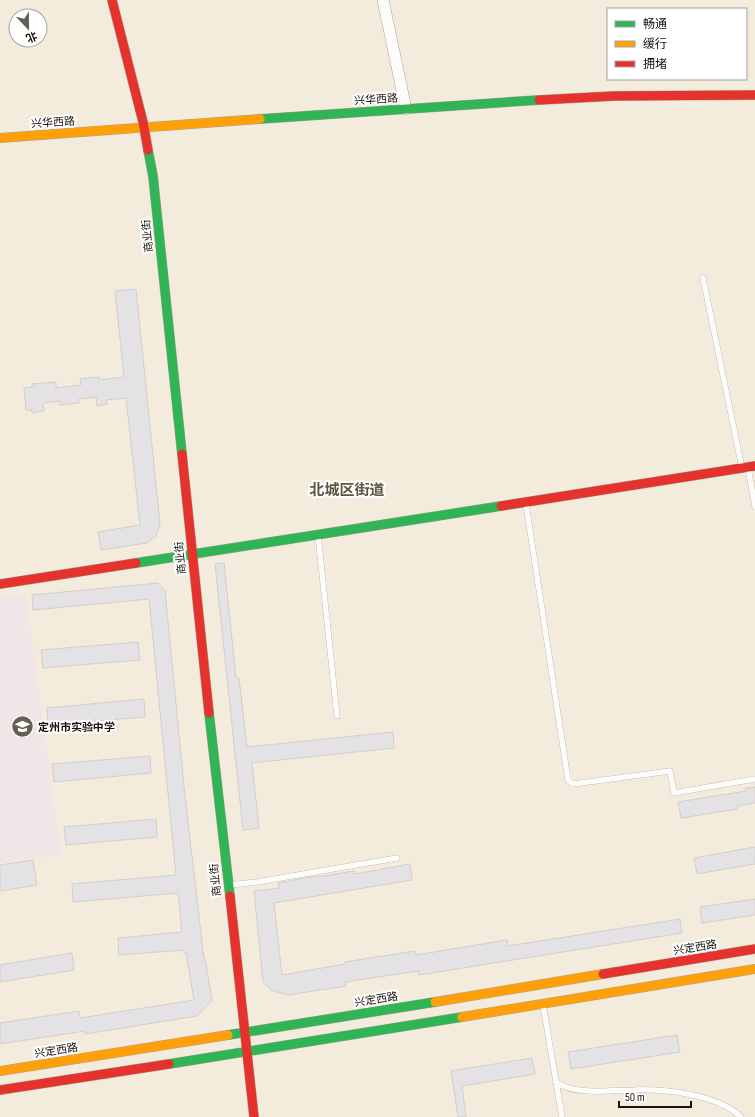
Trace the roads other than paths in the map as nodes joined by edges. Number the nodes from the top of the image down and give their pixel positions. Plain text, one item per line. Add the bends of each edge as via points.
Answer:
1 (112, 0) edge
2 (383, 0) edge
3 (755, 95) edge
4 (406, 109) junction
5 (144, 128) junction
6 (0, 138) edge
7 (704, 278) dead end
8 (748, 467) edge
9 (526, 502) junction
10 (755, 506) edge
11 (318, 534) junction
12 (192, 553) junction
13 (0, 584) edge
14 (336, 716) dead end
15 (755, 779) edge
16 (397, 858) dead end
17 (228, 885) junction
18 (755, 949) edge
19 (755, 968) edge
20 (542, 1003) junction
21 (244, 1033) junction
22 (246, 1052) junction
23 (0, 1071) edge
24 (556, 1082) junction
25 (0, 1090) edge
26 (254, 1117) edge
27 (562, 1117) edge
28 (741, 1117) edge

1 - 5 main road, 商业街
2 - 4 street
3 - 4 main road, 兴华西路 via 614,96
4 - 5 main road, 兴华西路
5 - 6 main road, 兴华西路
5 - 12 main road, 商业街 via 153,176
7 - 8 lane
8 - 9 main road
8 - 10 lane
9 - 11 main road
9 - 15 lane via 568,780 573,784 670,771 674,793
11 - 12 main road
11 - 14 lane
12 - 13 main road
12 - 17 main road, 商业街
16 - 17 lane
17 - 21 main road, 商业街
18 - 21 main road, 兴定西路
19 - 20 main road
20 - 22 main road
20 - 24 lane
21 - 22 main road, 商业街
21 - 23 main road, 兴定西路
22 - 25 main road
22 - 26 main road, 商业街
24 - 27 lane
24 - 28 lane via 573,1089 588,1091 659,1090 688,1094 720,1104

